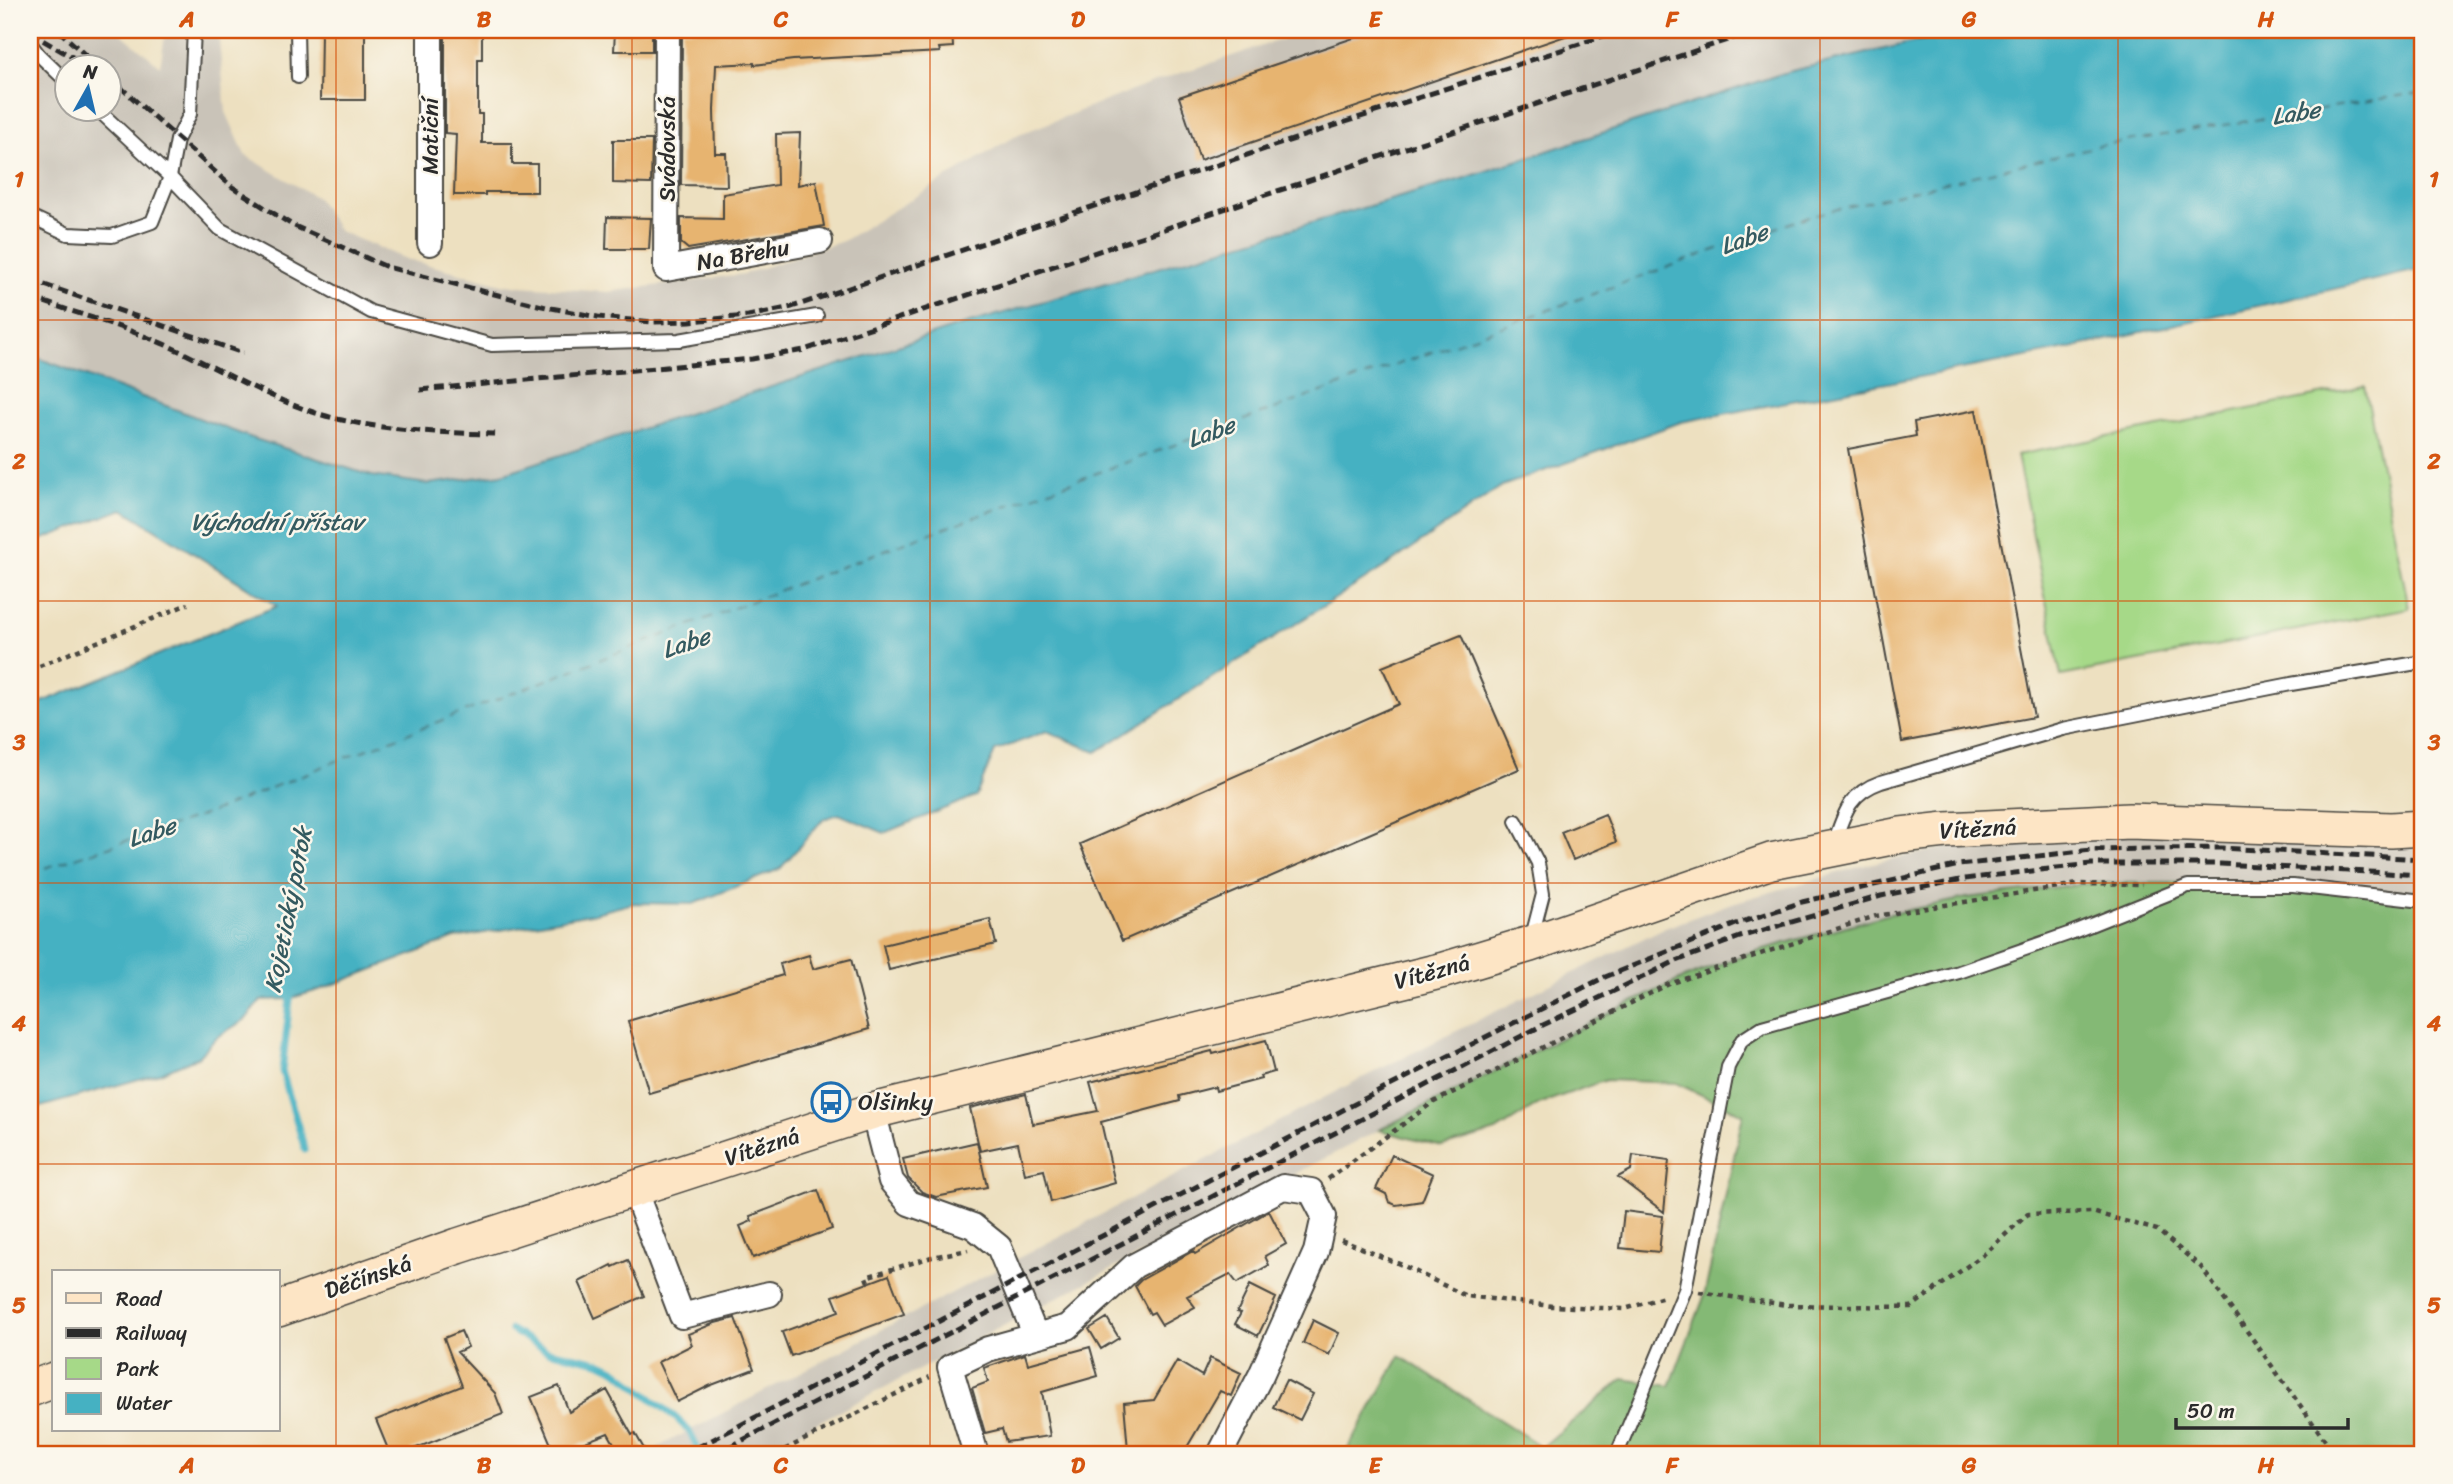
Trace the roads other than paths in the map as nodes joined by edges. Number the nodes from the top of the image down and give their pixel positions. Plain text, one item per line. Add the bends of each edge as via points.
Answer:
1 (194, 30) edge
2 (298, 30) edge
3 (430, 30) edge
4 (667, 30) edge
5 (30, 43) edge
6 (52, 68) edge
7 (298, 77) dead end
8 (111, 122) edge
9 (170, 177) junction
10 (30, 216) edge
11 (820, 241) dead end
12 (430, 243) dead end
13 (666, 269) joint
14 (817, 316) dead end
15 (2423, 662) edge
16 (1516, 821) dead end
17 (2423, 828) edge
18 (1833, 847) junction
19 (2423, 901) edge
20 (1530, 944) junction
21 (873, 1111) junction
22 (634, 1189) junction
23 (457, 1246) joint
24 (769, 1294) dead end
25 (280, 1308) edge
26 (1035, 1334) junction
27 (52, 1381) edge
28 (30, 1389) edge
29 (976, 1454) edge
30 (1220, 1454) edge
31 (1617, 1454) edge

1 - 9 lane via 190,114 177,140
2 - 7 lane
3 - 12 street, Matiční
4 - 13 street, Svádovská
5 - 6 lane
8 - 9 lane
9 - 10 lane via 152,222 112,236 68,234
9 - 14 lane via 220,229 371,312 492,345 679,340
11 - 13 street, Na Břehu
15 - 18 lane via 2063,729 1867,786 1843,815
16 - 20 lane via 1538,863 1543,894
17 - 18 main road, Vítězná via 2129,821 1946,830
18 - 20 main road, Vítězná via 1771,861
19 - 31 lane via 2293,886 2188,886 1959,972 1762,1027 1742,1040 1728,1067 1685,1290
20 - 21 main road, Vítězná via 1444,970
21 - 22 main road, Vítězná
21 - 26 street via 891,1181 909,1203 973,1226 999,1247
22 - 23 main road, Vítězná
22 - 24 street via 682,1316
23 - 25 main road, Děčínská
26 - 29 street via 950,1367
26 - 30 street via 1068,1327 1134,1266 1283,1187 1311,1191 1324,1216 1316,1252
27 - 28 main road

